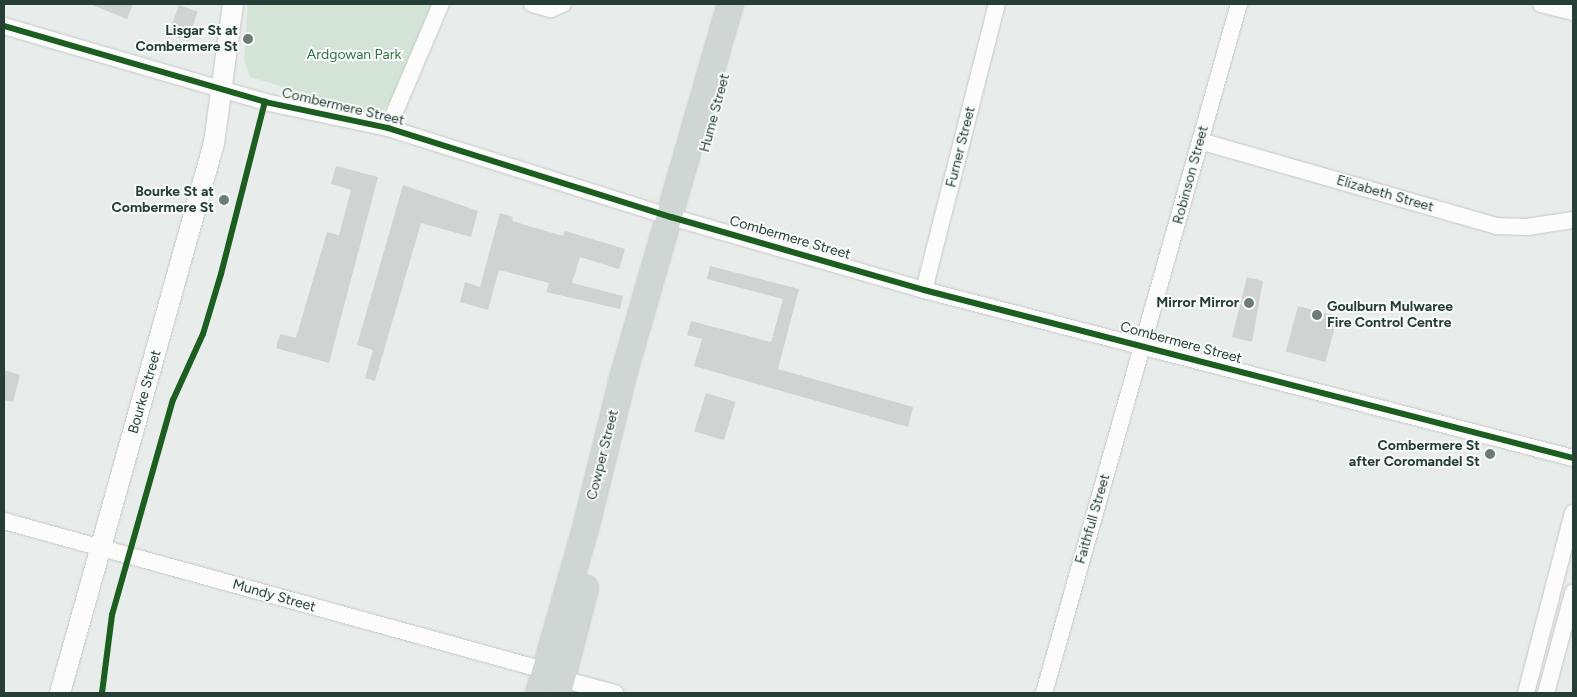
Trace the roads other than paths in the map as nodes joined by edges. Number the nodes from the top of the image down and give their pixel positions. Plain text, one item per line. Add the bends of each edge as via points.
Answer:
1 (234, 4) edge
2 (440, 4) edge
3 (532, 4) edge
4 (563, 4) edge
5 (730, 4) edge
6 (745, 4) edge
7 (998, 4) edge
8 (1239, 4) edge
9 (1541, 4) edge
10 (1573, 12) edge
11 (4, 26) edge
12 (224, 90) junction
13 (388, 128) junction
14 (1200, 141) junction
15 (678, 219) junction
16 (1573, 220) edge
17 (924, 290) junction
18 (1142, 346) junction
19 (1573, 458) edge
20 (1573, 513) edge
21 (4, 521) edge
22 (102, 549) junction
23 (1573, 593) edge
24 (1548, 608) junction
25 (1568, 613) junction
26 (550, 684) edge
27 (60, 693) edge
28 (615, 693) edge
29 (1044, 693) edge
30 (1526, 693) edge
31 (1546, 693) edge

1 - 12 street, Bourke Street
2 - 13 street
3 - 4 street via 552,9
5 - 15 main road, Hume Street
6 - 15 main road, Hume Street
7 - 17 street, Furner Street
8 - 14 street, Robinson Street
9 - 10 street
11 - 12 street, Combermere Street
12 - 13 street, Combermere Street
12 - 22 street, Bourke Street via 214,143
13 - 15 street, Combermere Street
14 - 16 street, Elizabeth Street via 1496,226 1527,227
14 - 18 street, Robinson Street
15 - 17 street, Combermere Street
15 - 26 main road, Cowper Street via 638,384
17 - 18 street, Combermere Street
18 - 19 street, Combermere Street
18 - 29 street, Faithfull Street
20 - 24 street
21 - 22 street, Mundy Street
22 - 26 street, Mundy Street
22 - 27 street, Bourke Street
23 - 25 street
24 - 25 street
24 - 30 street
25 - 31 street
26 - 28 street, Mundy Street

